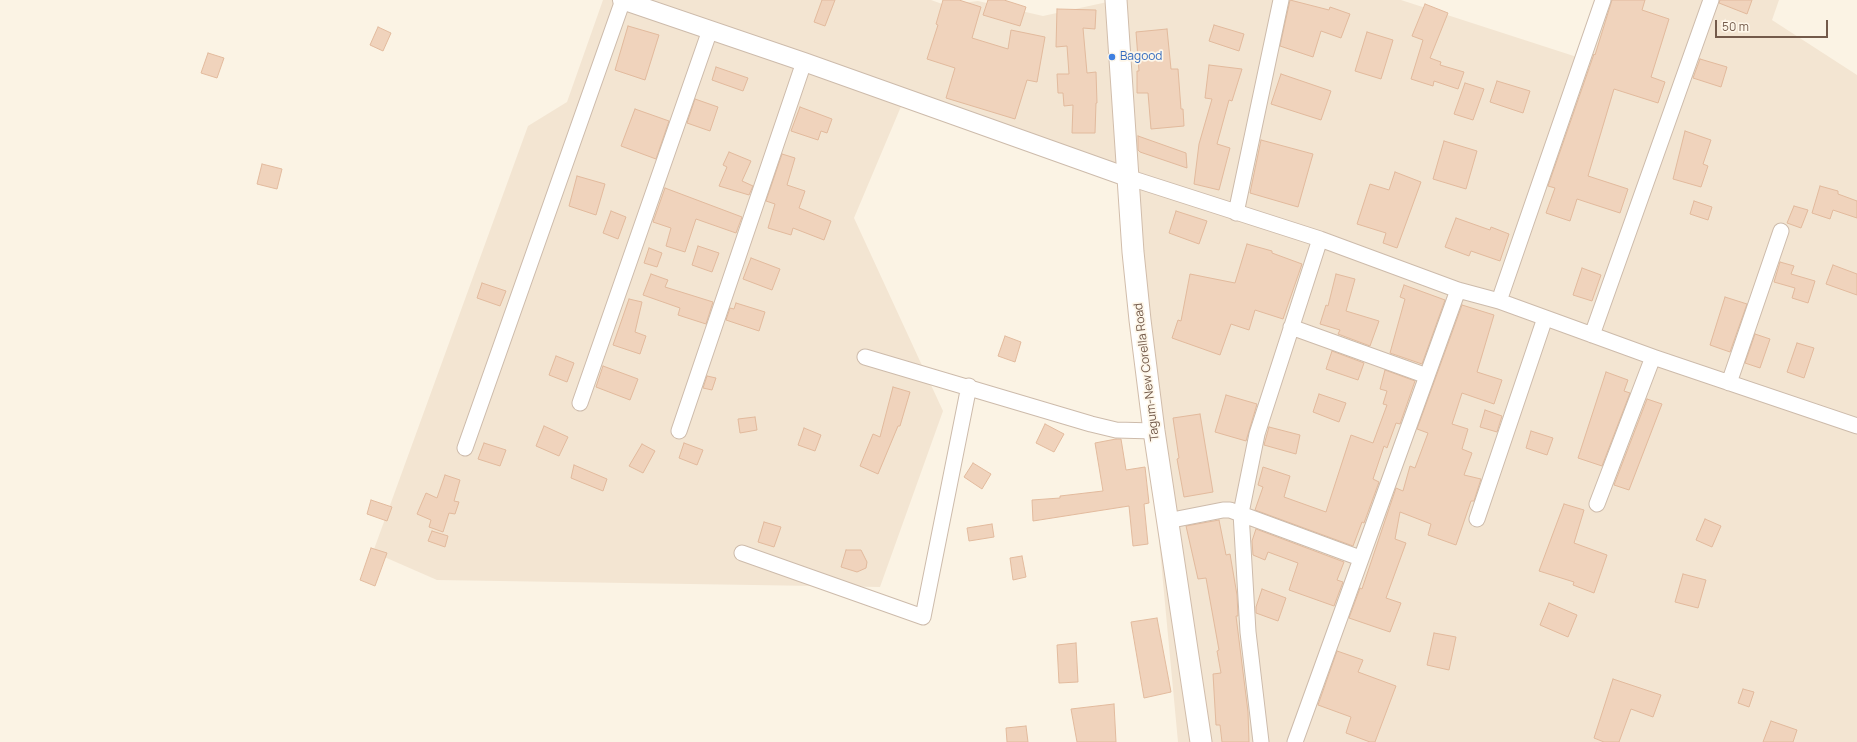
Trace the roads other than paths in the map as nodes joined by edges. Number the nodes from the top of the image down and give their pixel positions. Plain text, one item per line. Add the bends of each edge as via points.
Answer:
1 (622, 0) edge
2 (1116, 0) edge
3 (1281, 0) edge
4 (1603, 0) edge
5 (1711, 0) edge
6 (710, 30) junction
7 (804, 62) junction
8 (1127, 177) junction
9 (1236, 213) junction
10 (1782, 231) dead end
11 (1320, 239) junction
12 (1458, 290) junction
13 (1499, 301) junction
14 (1545, 318) junction
15 (1291, 328) junction
16 (1592, 335) junction
17 (865, 357) dead end
18 (1653, 357) junction
19 (1427, 376) junction
20 (1729, 382) junction
21 (969, 386) junction
22 (580, 403) dead end
23 (1857, 426) edge
24 (679, 431) dead end
25 (1154, 431) junction
26 (465, 448) dead end
27 (1597, 504) dead end
28 (1240, 513) junction
29 (1477, 519) dead end
30 (1167, 521) junction
31 (742, 553) dead end
32 (1360, 558) junction
33 (1201, 742) edge
34 (1261, 742) edge
35 (1295, 742) edge

1 - 6 street
1 - 26 street
2 - 8 main road, Tagum-New Corella Road
3 - 9 street
4 - 13 street
5 - 16 street
6 - 7 street
6 - 22 street
7 - 8 street
7 - 24 street
8 - 9 street
8 - 25 main road, Tagum-New Corella Road
9 - 11 street
10 - 20 street
11 - 12 street
11 - 15 street
12 - 13 street
12 - 19 street
13 - 14 street
14 - 16 street
14 - 29 street
15 - 19 street
15 - 28 street via 1257,434
16 - 18 street
17 - 21 street
18 - 20 street
18 - 27 street
19 - 32 street
20 - 23 street
21 - 25 street via 1116,430
21 - 31 street via 923,617
25 - 30 main road, Tagum-New Corella Road
28 - 30 street via 1223,510
28 - 32 street
28 - 34 street via 1248,632
30 - 33 main road, Tagum-New Corella Road
32 - 35 street

